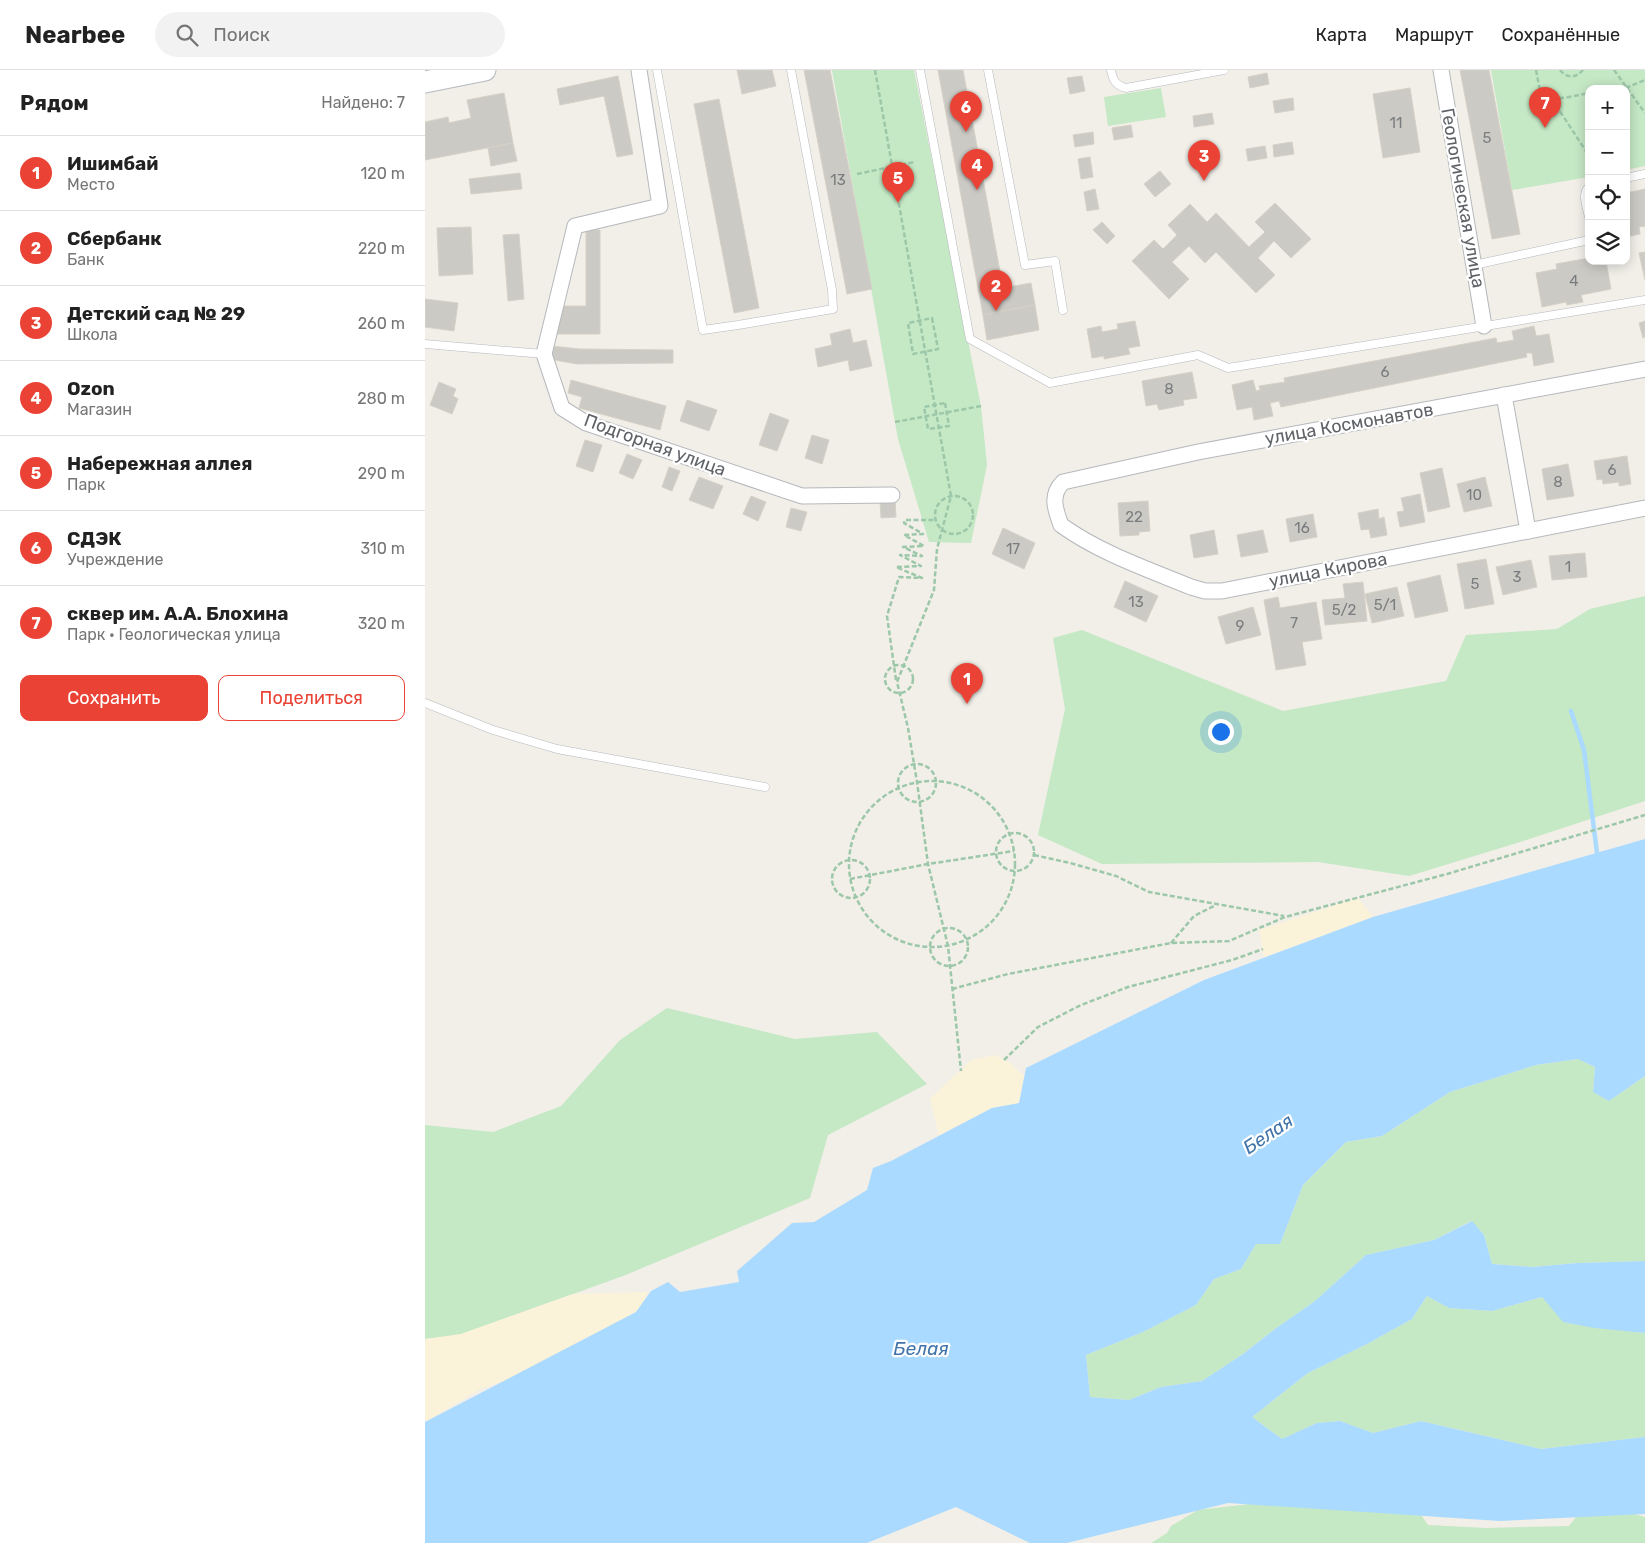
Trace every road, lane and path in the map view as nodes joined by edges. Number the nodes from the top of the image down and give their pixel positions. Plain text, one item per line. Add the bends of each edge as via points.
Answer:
1 (485, 70) edge
2 (639, 70) edge
3 (657, 70) edge
4 (791, 70) edge
5 (875, 70) edge
6 (920, 70) edge
7 (988, 70) edge
8 (1111, 70) edge
9 (1224, 70) edge
10 (1441, 70) edge
11 (1536, 70) edge
12 (1560, 70) edge
13 (1583, 70) edge
14 (1614, 70) edge
15 (1645, 80) edge
16 (425, 82) edge
17 (1625, 85) edge
18 (1630, 86) edge
19 (1630, 92) edge
20 (1585, 95) edge
21 (1552, 99) junction
22 (1645, 113) edge
23 (1585, 150) edge
24 (914, 162) dead end
25 (892, 167) junction
26 (857, 174) dead end
27 (1645, 174) edge
28 (1630, 177) edge
29 (1585, 241) edge
30 (1474, 265) junction
31 (1645, 300) edge
32 (1063, 310) dead end
33 (919, 320) junction
34 (1485, 326) junction
35 (425, 344) edge
36 (925, 352) junction
37 (544, 354) junction
38 (1645, 369) edge
39 (1504, 395) junction
40 (935, 405) junction
41 (981, 406) dead end
42 (947, 413) junction
43 (936, 414) junction
44 (926, 416) junction
45 (895, 422) dead end
46 (939, 428) junction
47 (1057, 488) joint
48 (892, 495) dead end
49 (951, 496) junction
50 (1645, 508) edge
51 (935, 520) junction
52 (942, 530) junction
53 (1528, 530) junction
54 (894, 666) junction
55 (904, 666) junction
56 (897, 682) junction
57 (900, 692) junction
58 (425, 704) edge
59 (914, 764) junction
60 (936, 781) junction
61 (917, 782) junction
62 (765, 787) dead end
63 (899, 788) junction
64 (920, 802) junction
65 (1645, 815) edge
66 (1010, 834) junction
67 (1015, 851) junction
68 (996, 854) junction
69 (1034, 855) junction
70 (849, 860) junction
71 (928, 864) junction
72 (1015, 871) junction
73 (870, 875) junction
74 (851, 879) junction
75 (857, 898) junction
76 (1217, 904) junction
77 (1285, 917) junction
78 (943, 928) junction
79 (967, 940) junction
80 (1171, 943) junction
81 (948, 946) junction
82 (930, 947) junction
83 (1263, 949) dead end
84 (950, 966) junction
85 (952, 989) junction
86 (1004, 1060) dead end
87 (961, 1071) dead end

1 - 16 main road
2 - 37 street via 661,206 575,226
3 - 4 lane via 703,330 833,309
5 - 25 path
6 - 34 lane via 970,339 1050,383 1199,355 1228,368
7 - 32 lane via 1025,264 1055,261
8 - 9 lane via 1115,83 1126,88
10 - 30 street, Геологическая улица
11 - 21 path via 1541,96
12 - 13 path via 1573,77
14 - 17 path
15 - 18 path
19 - 22 path
20 - 21 path
21 - 23 path
24 - 25 path
25 - 26 path
25 - 33 path
27 - 28 lane
29 - 30 lane
30 - 34 street, Геологическая улица
31 - 34 lane
33 - 36 path
33 - 36 path via 908,323 913,354
33 - 36 path via 932,318 938,349
35 - 37 lane
36 - 40 path
37 - 48 street, Подгорная улица via 563,408 586,423 802,496
38 - 39 street, улица Космонавтов
39 - 47 street, улица Космонавтов via 1198,452 1063,482
39 - 53 street
40 - 42 path via 945,403
40 - 43 path
40 - 44 path via 924,408
41 - 42 path
42 - 43 path
42 - 46 path via 949,426
43 - 44 path
43 - 46 path
44 - 45 path
44 - 46 path via 928,430
46 - 49 path
47 - 53 street, улица Кирова via 1054,497 1058,517 1067,530 1106,552 1205,591 1222,591
49 - 51 path via 938,505
49 - 52 path
49 - 52 path via 961,497 969,504 972,522 958,534
50 - 53 street, улица Кирова
51 - 52 path
51 - 54 path via 905,520 904,523 923,534 904,535 923,546 903,546 922,556 900,555 921,566 896,567 922,578 899,577 887,616
52 - 55 path via 934,590
54 - 55 path
54 - 56 path
54 - 57 path via 886,674 886,682 891,690
55 - 56 path
55 - 57 path via 912,672 913,681 908,689
56 - 57 path
57 - 59 path
58 - 62 lane via 493,730 557,749
59 - 60 path via 927,767
59 - 61 path
59 - 63 path via 901,773
60 - 61 path
60 - 64 path via 934,793
60 - 66 path via 961,786 981,796 997,811
61 - 63 path
61 - 64 path
63 - 64 path via 907,800
63 - 70 path via 879,801 864,817 854,836
64 - 71 path
65 - 77 path via 1447,874
66 - 67 path
66 - 68 path via 999,842
66 - 69 path via 1018,833 1028,838
67 - 68 path
67 - 72 path
68 - 71 path
68 - 72 path via 1002,866
69 - 72 path via 1027,868
69 - 76 path via 1116,876 1149,892
70 - 73 path via 861,863
70 - 74 path
70 - 75 path via 837,866 832,876 833,883 841,895
71 - 73 path
71 - 78 path
72 - 79 path via 1010,893 1000,912 986,928
73 - 74 path
73 - 75 path via 868,889
74 - 75 path
75 - 82 path via 869,918 885,933 905,943
76 - 77 path
76 - 80 path via 1193,916
77 - 80 path via 1229,941
78 - 79 path via 959,930
78 - 81 path
78 - 82 path via 933,936
79 - 81 path
79 - 84 path via 965,957
80 - 85 path via 1008,974
81 - 82 path
81 - 84 path
82 - 84 path via 936,961
83 - 86 path via 1128,987 1081,1005 1039,1027
84 - 85 path
85 - 87 path

